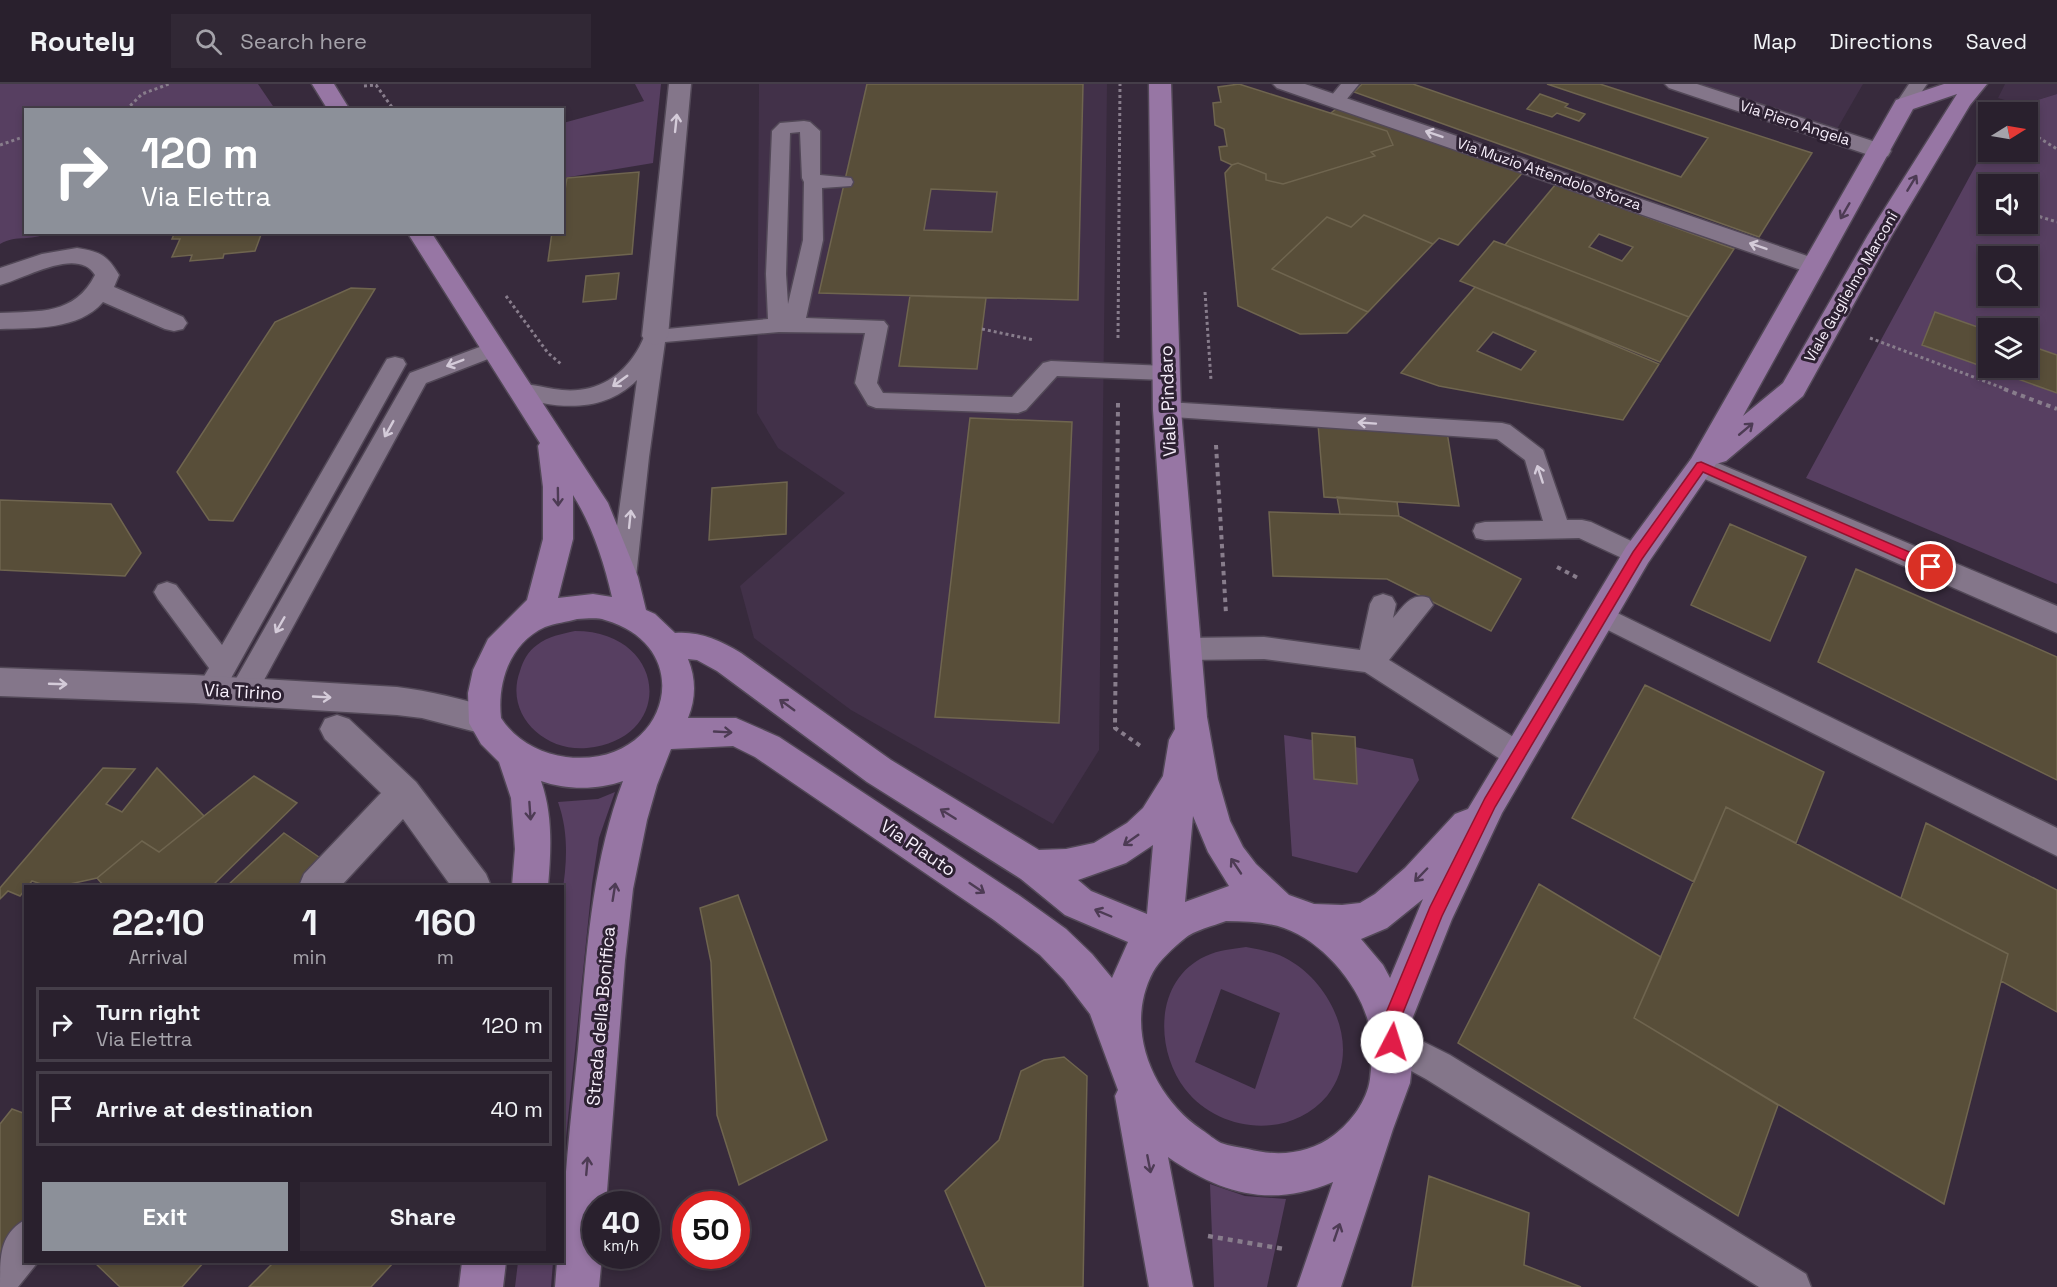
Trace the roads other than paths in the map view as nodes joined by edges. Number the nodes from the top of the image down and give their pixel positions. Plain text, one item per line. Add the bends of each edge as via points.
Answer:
1 (323, 84) edge
2 (680, 84) edge
3 (1161, 84) edge
4 (1284, 84) edge
5 (1676, 84) edge
6 (1918, 84) edge
7 (1965, 84) edge
8 (1976, 84) edge
9 (1343, 92) edge
10 (1904, 105) junction
11 (338, 108) edge
12 (1881, 151) junction
13 (820, 182) junction
14 (844, 182) dead end
15 (419, 234) edge
16 (1813, 266) junction
17 (0, 277) edge
18 (101, 291) junction
19 (0, 321) edge
20 (174, 323) dead end
21 (786, 325) junction
22 (655, 336) junction
23 (493, 349) junction
24 (395, 364) dead end
25 (1166, 373) junction
26 (521, 391) junction
27 (1167, 410) junction
28 (551, 438) junction
29 (1701, 466) junction
30 (1558, 530) junction
31 (1485, 531) dead end
32 (1637, 555) junction
33 (623, 577) junction
34 (167, 592) dead end
35 (1383, 604) dead end
36 (1420, 605) dead end
37 (1601, 615) junction
38 (632, 616) junction
39 (2057, 620) edge
40 (526, 623) junction
41 (667, 647) junction
42 (1185, 649) junction
43 (1371, 662) junction
44 (216, 679) junction
45 (0, 682) edge
46 (243, 692) junction
47 (1190, 717) junction
48 (484, 720) junction
49 (337, 729) dead end
50 (658, 743) junction
51 (1518, 754) junction
52 (514, 755) junction
53 (1179, 779) junction
54 (404, 793) junction
55 (1490, 802) junction
56 (2057, 843) edge
57 (1034, 867) junction
58 (318, 885) edge
59 (472, 885) edge
60 (530, 885) edge
61 (1294, 915) junction
62 (1161, 932) junction
63 (1391, 1033) junction
64 (1122, 1043) junction
65 (1134, 1086) junction
66 (1375, 1121) junction
67 (24, 1244) edge
68 (484, 1263) edge
69 (1324, 1271) edge
70 (0, 1274) edge
71 (481, 1287) edge
72 (577, 1287) edge
73 (1171, 1287) edge
74 (1793, 1287) edge

1 - 11 main road
22 -> 2 street
3 - 25 main road, Viale Pindaro
4 - 9 street, Via Muzio Attendolo Sforza
5 - 12 street, Via Piero Angela
6 - 10 lane, Viale Guglielmo Marconi
7 - 10 main road
29 -> 8 main road, Viale Guglielmo Marconi via 1793,389 1880,235
16 -> 9 street, Via Muzio Attendolo Sforza
10 - 12 main road, Viale Guglielmo Marconi
12 -> 16 main road, Viale Guglielmo Marconi
13 - 14 lane
13 - 21 lane via 812,184 813,240
13 - 21 lane via 811,178 811,131 804,126 786,127 781,131 776,274
15 - 23 main road
16 - 29 main road, Viale Guglielmo Marconi
17 - 18 street via 60,256 85,256 100,263 107,275
18 - 19 street via 74,312
18 - 20 street
21 - 22 lane
21 - 25 lane via 877,326 866,383 876,400 1018,405 1051,368
22 -> 26 lane via 644,358 625,380 591,398
33 -> 22 lane
23 - 26 main road
23 -> 46 lane via 418,378
24 - 44 lane
25 - 27 main road, Viale Pindaro
26 - 28 main road
30 -> 27 lane via 1535,456 1502,431
27 - 42 main road, Viale Pindaro
28 - 33 main road via 598,511
28 -> 40 main road via 558,487 558,539 542,605
29 - 32 main road, Viale Guglielmo Marconi
29 - 39 street
30 - 31 lane
30 - 32 lane via 1582,529
32 - 37 main road, Viale Guglielmo Marconi
33 - 38 main road
34 - 44 lane
35 - 43 lane
36 - 43 lane
37 - 51 main road, Viale Guglielmo Marconi
37 - 56 lane
38 - 40 main road via 607,607 577,607 546,613
38 - 41 main road
40 - 48 main road via 506,639 491,663 483,687
41 - 50 main road via 678,668 679,693 674,718
57 -> 41 main road via 879,771 705,647
42 - 43 lane via 1264,648
42 - 47 main road, Viale Pindaro
43 - 51 lane
45 -> 44 street, Via Tirino
44 - 46 street, Via Tirino
46 -> 48 street, Via Tirino via 397,701
47 - 53 main road, Viale Pindaro
61 -> 47 main road, Viale Pindaro via 1242,875 1226,851 1215,828 1198,765
48 - 52 main road
49 - 54 street
50 - 52 main road via 633,762 573,774
50 -> 64 main road, Via Plauto via 717,731 736,732 756,742 1053,942 1105,1001
72 -> 50 main road, Strada della Bonifica via 613,898 630,809
51 - 55 main road, Viale Guglielmo Marconi
52 -> 60 main road via 529,798 533,849
53 -> 57 main road via 1153,822 1130,842 1082,864 1055,869
53 - 62 main road, Viale Pindaro
54 - 58 street
54 - 59 street
55 -> 61 main road, Viale Guglielmo Marconi via 1395,901 1364,921 1337,924
55 - 63 main road, Viale Guglielmo Marconi via 1436,912
62 -> 57 main road via 1078,903
61 - 62 main road, Viale Guglielmo Marconi via 1242,904 1218,906 1194,913
61 - 63 main road, Viale Pindaro via 1338,940 1361,964 1379,993
62 - 64 main road via 1144,950 1127,984 1122,1002
63 - 66 main road via 1391,1078
63 - 74 lane via 1438,1067
64 - 65 main road
65 - 66 main road via 1149,1112 1195,1153 1222,1167 1252,1174 1281,1176 1310,1171 1336,1159 1358,1142
65 -> 73 main road
69 -> 66 main road
67 - 70 street
68 - 71 main road

